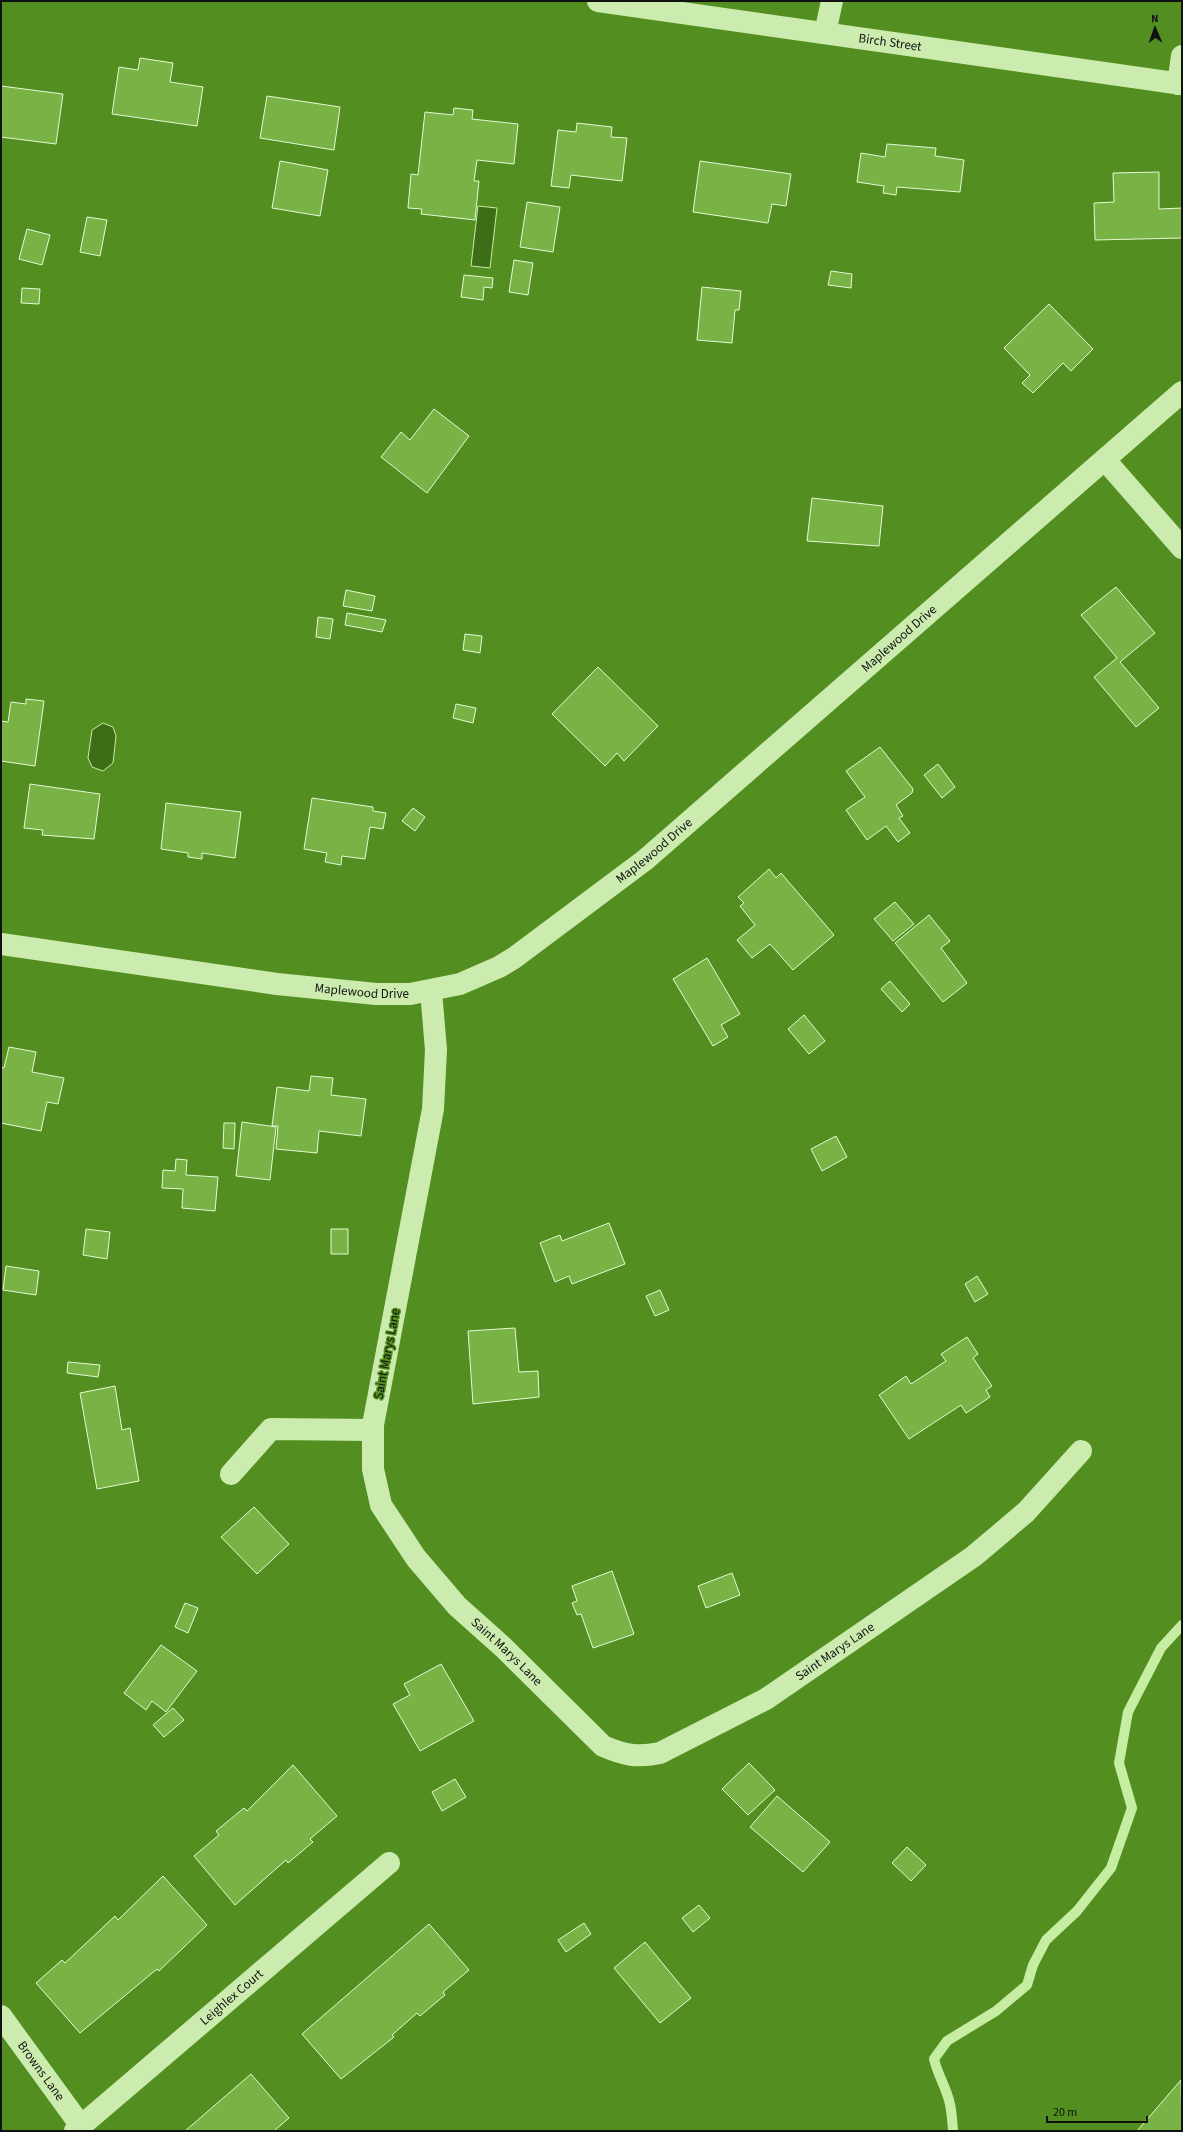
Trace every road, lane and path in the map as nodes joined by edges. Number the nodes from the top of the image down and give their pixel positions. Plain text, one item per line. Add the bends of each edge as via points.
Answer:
1 (598, 1) edge
2 (832, 1) edge
3 (825, 33) junction
4 (1182, 56) edge
5 (1180, 84) edge
6 (1182, 392) edge
7 (1105, 460) junction
8 (1182, 548) edge
9 (1, 944) edge
10 (431, 991) junction
11 (373, 1430) junction
12 (1081, 1451) dead end
13 (231, 1474) dead end
14 (389, 1863) dead end
15 (1, 2016) edge
16 (78, 2129) edge

1 - 3 street, Birch Street
2 - 3 street
3 - 5 street, Birch Street
4 - 5 street
6 - 7 street, Maplewood Drive
7 - 8 street
7 - 10 street, Maplewood Drive via 645,860 514,958 460,984
9 - 10 street, Maplewood Drive via 277,984 376,994
10 - 11 street, Saint Marys Lane via 436,1050 433,1110
11 - 12 street, Saint Marys Lane via 373,1469 381,1505 416,1558 457,1606 504,1648 603,1746 624,1755 646,1756 660,1753 766,1699 974,1556 1026,1512
11 - 13 street via 271,1429
14 - 16 street, Leighlex Court
15 - 16 street, Browns Lane

